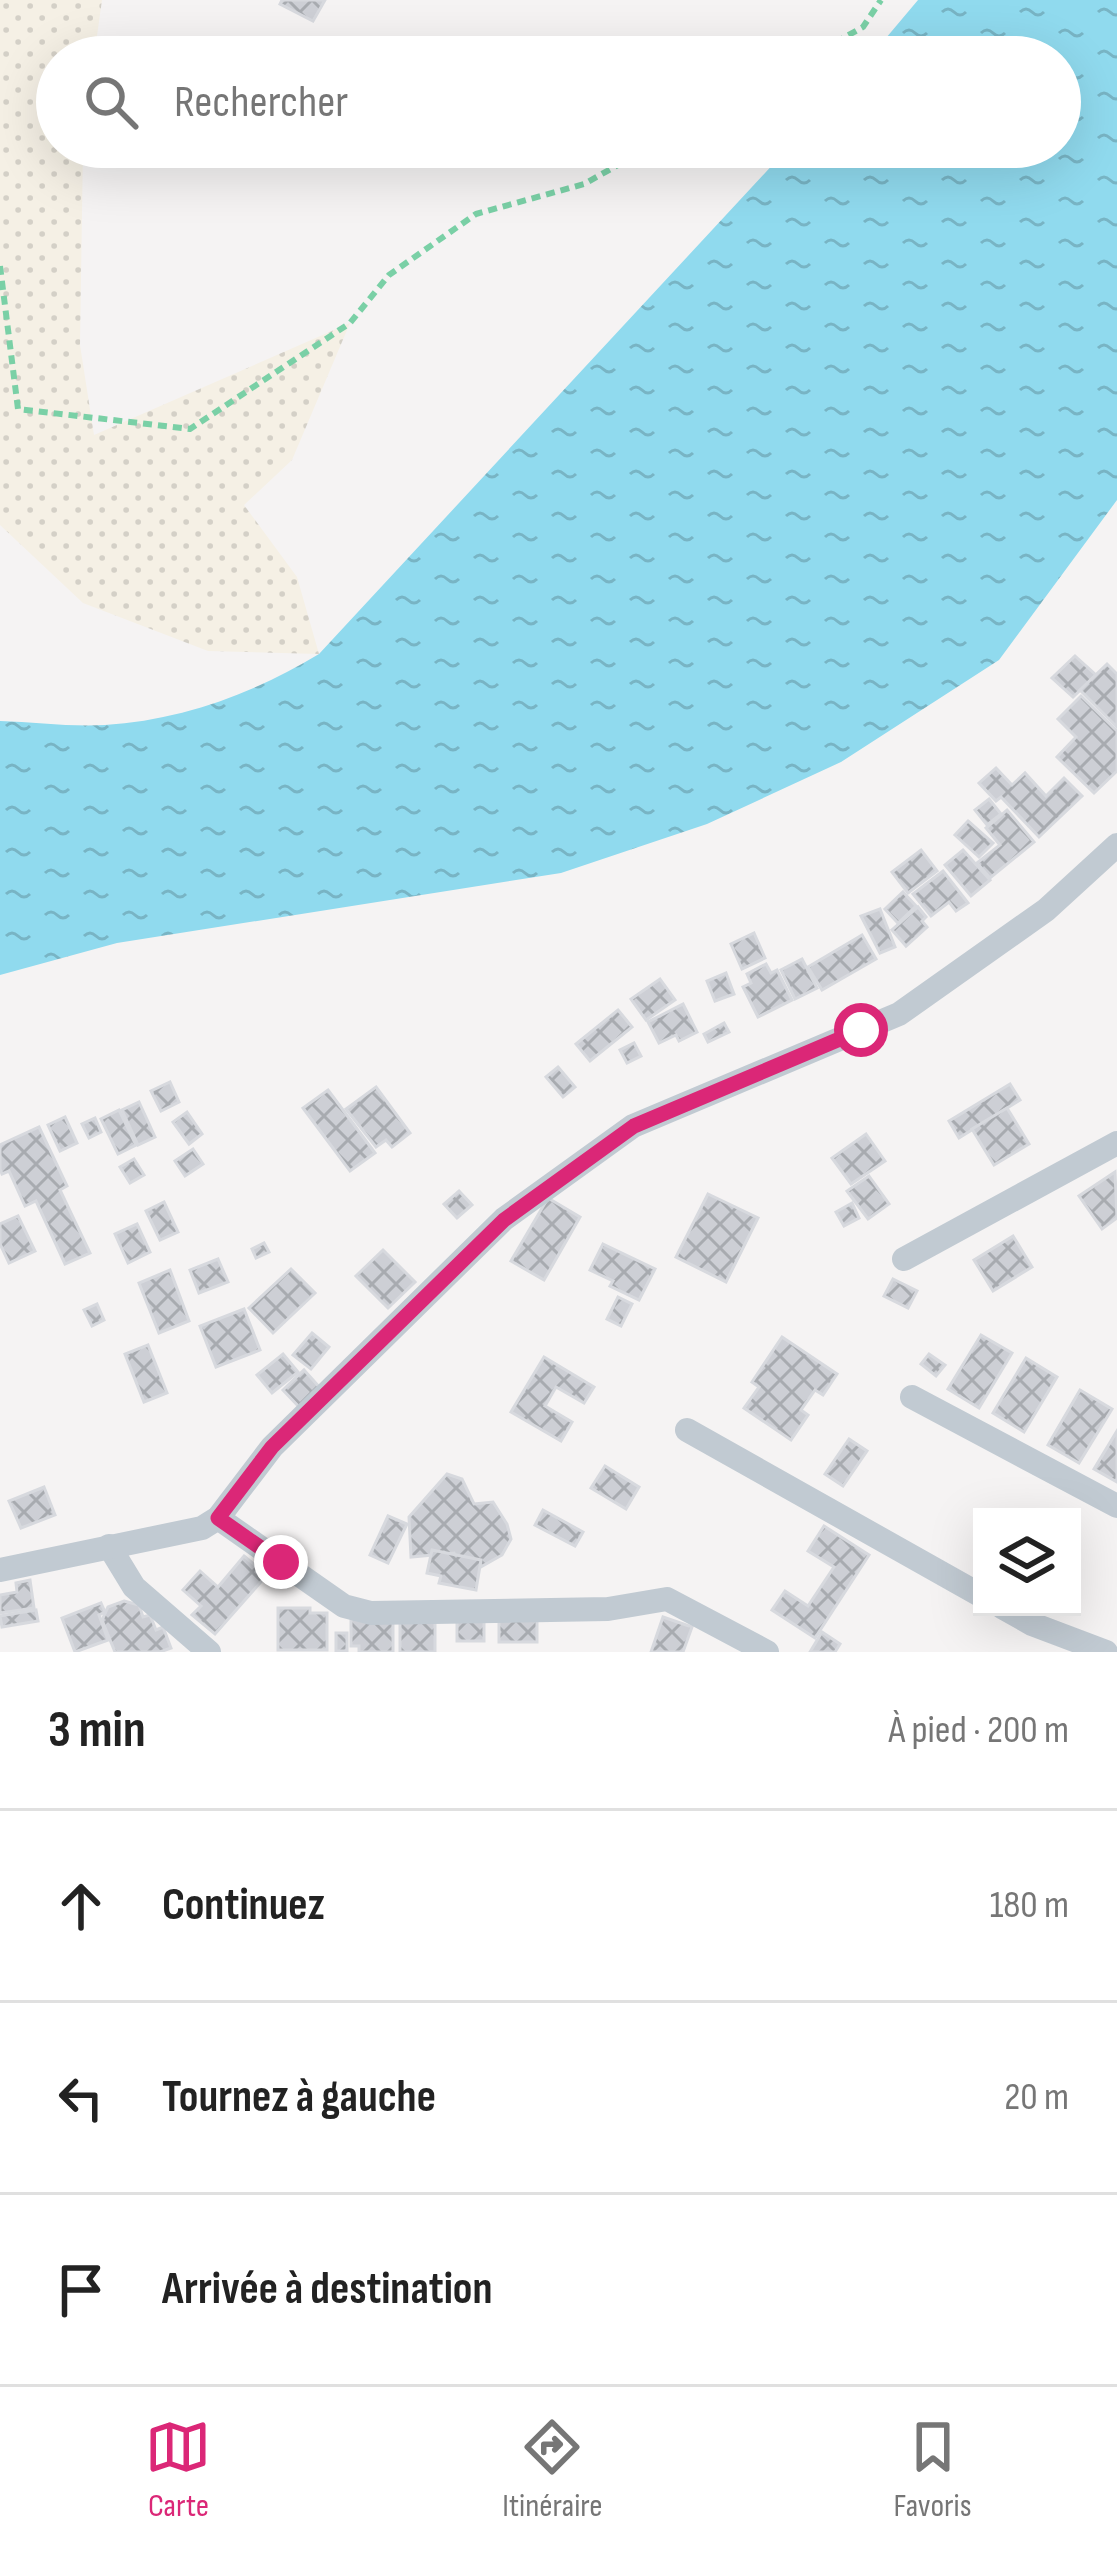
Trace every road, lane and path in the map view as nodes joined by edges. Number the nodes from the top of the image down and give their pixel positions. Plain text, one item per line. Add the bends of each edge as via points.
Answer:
1 (881, 0) edge
2 (846, 36) edge
3 (613, 168) edge
4 (0, 266) edge
5 (1117, 845) edge
6 (1117, 1143) edge
7 (904, 1259) dead end
8 (912, 1397) dead end
9 (687, 1430) dead end
10 (1117, 1507) edge
11 (218, 1518) junction
12 (109, 1546) junction
13 (0, 1570) edge
14 (973, 1591) edge
15 (1017, 1616) edge
16 (208, 1652) edge
17 (767, 1652) edge
18 (1106, 1652) edge

1 - 2 path
3 - 4 path via 584,184 476,214 389,275 350,323 190,429 18,409
5 - 11 street via 1046,910 899,1014 634,1126 504,1220 272,1447
6 - 7 street
8 - 10 street
9 - 14 street
11 - 12 street
11 - 17 street via 344,1606 371,1613 608,1609 667,1600
12 - 13 street
12 - 16 street via 134,1587
15 - 18 street

